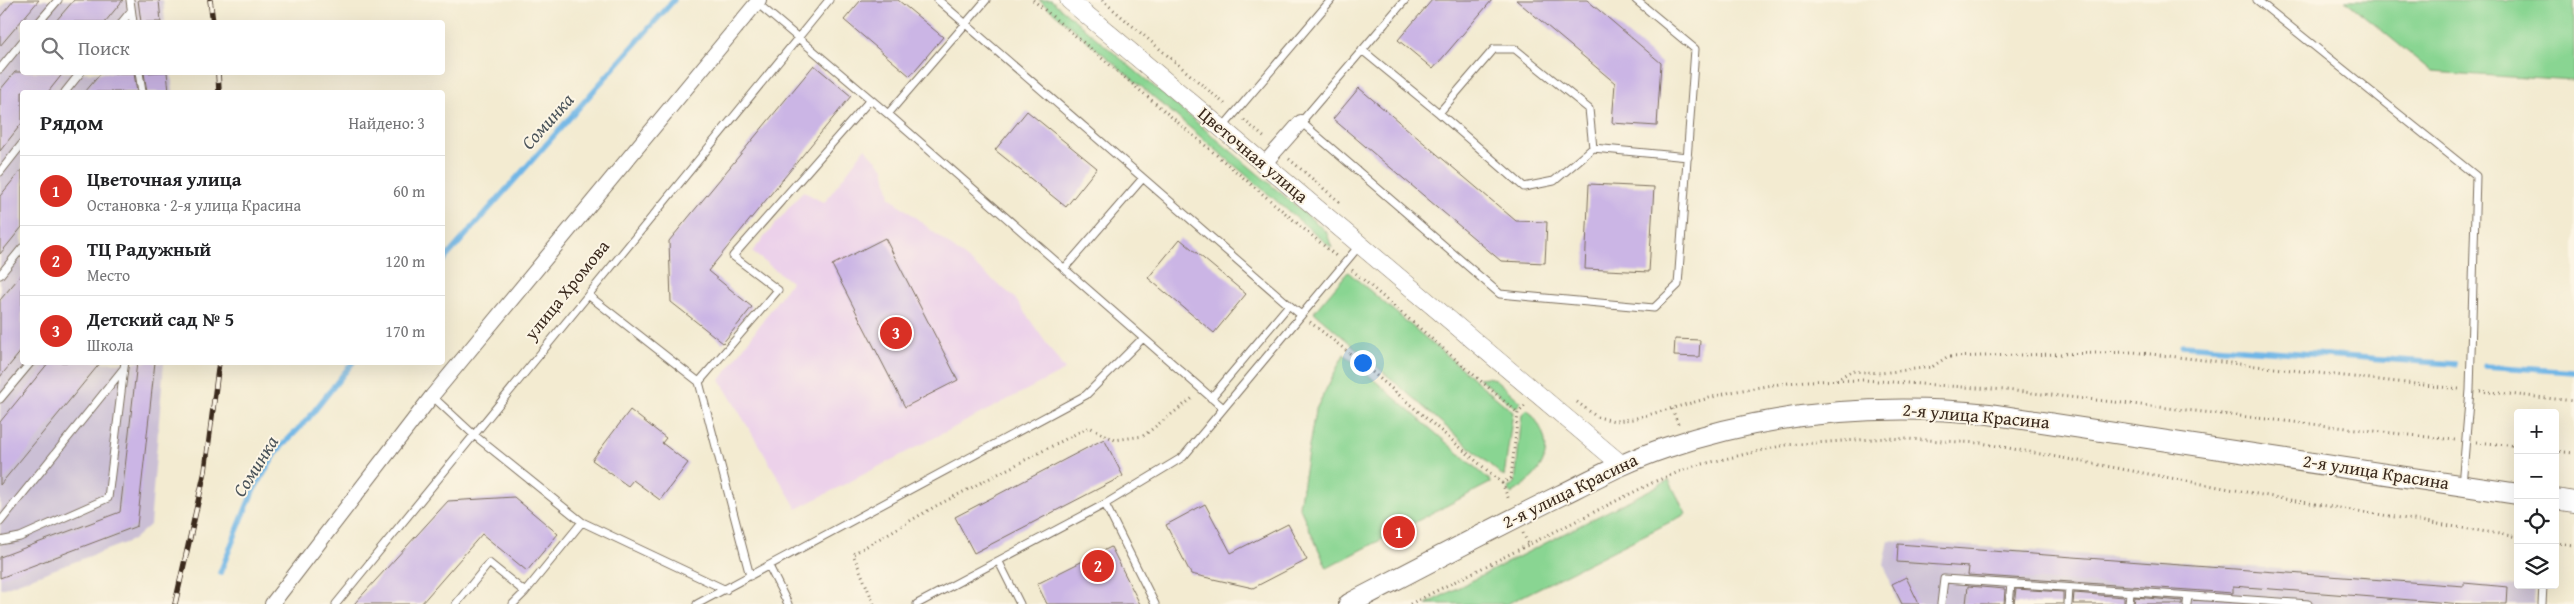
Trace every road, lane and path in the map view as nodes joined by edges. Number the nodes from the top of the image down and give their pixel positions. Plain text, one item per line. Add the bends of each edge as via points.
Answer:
1 (58, 0) edge
2 (130, 0) edge
3 (829, 0) edge
4 (938, 0) edge
5 (986, 0) edge
6 (1033, 0) edge
7 (1069, 0) edge
8 (1102, 0) edge
9 (1331, 0) edge
10 (1405, 0) edge
11 (1636, 0) edge
12 (2257, 0) edge
13 (758, 2) edge
14 (131, 11) junction
15 (41, 20) edge
16 (124, 20) edge
17 (133, 20) edge
18 (967, 24) junction
19 (797, 37) junction
20 (20, 44) edge
21 (1362, 50) junction
22 (0, 69) edge
23 (79, 75) edge
24 (139, 75) edge
25 (67, 90) edge
26 (142, 90) edge
27 (870, 100) junction
28 (1235, 113) junction
29 (1439, 113) junction
30 (888, 114) junction
31 (1301, 122) junction
32 (1222, 129) junction
33 (20, 147) edge
34 (1594, 148) junction
35 (1277, 149) junction
36 (1688, 157) junction
37 (1264, 164) junction
38 (0, 172) edge
39 (1143, 178) junction
40 (1345, 206) dead end
41 (1359, 246) junction
42 (20, 250) edge
43 (1344, 263) junction
44 (1064, 269) junction
45 (0, 275) edge
46 (588, 295) junction
47 (1289, 305) junction
48 (1301, 315) junction
49 (1143, 338) junction
50 (28, 365) edge
51 (125, 365) edge
52 (1835, 380) dead end
53 (699, 382) junction
54 (2470, 390) junction
55 (1203, 391) junction
56 (1536, 393) junction
57 (432, 396) junction
58 (1212, 398) junction
59 (0, 399) edge
60 (2574, 402) edge
61 (1222, 407) junction
62 (1518, 413) junction
63 (474, 435) junction
64 (2559, 451) edge
65 (2574, 453) edge
66 (1622, 465) junction
67 (2462, 485) junction
68 (2514, 493) edge
69 (2559, 500) edge
70 (2574, 502) edge
71 (1105, 504) junction
72 (0, 522) edge
73 (582, 522) junction
74 (2514, 536) edge
75 (0, 542) edge
76 (2559, 543) edge
77 (2574, 545) edge
78 (999, 562) junction
79 (769, 566) junction
80 (750, 576) junction
81 (2010, 584) junction
82 (2069, 588) junction
83 (2543, 589) edge
84 (726, 590) junction
85 (525, 592) junction
86 (2130, 592) junction
87 (2188, 596) junction
88 (2243, 602) edge
89 (272, 604) edge
90 (336, 604) edge
91 (456, 604) edge
92 (513, 604) edge
93 (697, 604) edge
94 (788, 604) edge
95 (874, 604) edge
96 (916, 604) edge
97 (1020, 604) edge
98 (1155, 604) edge
99 (1349, 604) edge
100 (1410, 604) edge
101 (1941, 604) edge
102 (2009, 604) edge
103 (2068, 604) edge
104 (2129, 604) edge
105 (2187, 604) edge
106 (2304, 604) edge
107 (2309, 604) edge
108 (2542, 604) edge

1 - 15 lane
2 - 14 lane
3 - 19 lane, улица Хромова
4 - 18 lane
5 - 18 lane
6 - 43 path
7 - 32 street, Цветочная улица
8 - 28 path
9 - 28 lane
10 - 21 lane
11 - 36 lane via 1695,49
12 - 54 lane via 2476,176
13 - 19 lane
13 - 57 street, улица Хромова
14 - 16 lane
14 - 17 lane
18 - 30 lane
18 - 39 lane
19 - 27 lane
19 - 46 lane, улица Хромова
20 - 22 lane
21 - 29 lane
21 - 31 lane
23 - 25 lane
24 - 26 lane
27 - 30 lane
27 - 53 lane via 733,256 778,290
28 - 32 lane
28 - 35 path
29 - 34 lane via 1524,186 1554,181
29 - 34 lane via 1494,49 1515,49 1589,110
30 - 44 lane
31 - 35 street
31 - 36 lane via 1500,294 1654,308 1678,285
32 - 37 street, Цветочная улица
33 - 38 lane
34 - 36 lane
35 - 37 street
35 - 40 path
37 - 41 street, Цветочная улица
39 - 44 lane
39 - 47 lane
41 - 43 lane
41 - 56 street, Цветочная улица
42 - 45 lane
43 - 48 lane
43 - 62 path
44 - 49 lane
46 - 53 lane
46 - 63 lane, улица Хромова
47 - 48 lane
47 - 58 lane
48 - 61 lane
48 - 62 path via 1502,483 1511,478
49 - 55 lane
49 - 79 lane via 1086,395
50 - 59 lane
51 - 72 lane
51 - 75 lane via 108,498 20,537
52 - 54 path via 1851,371 1881,373 1932,367 1947,357 2133,352
53 - 80 lane
54 - 60 path
54 - 67 lane
55 - 58 lane
55 - 95 path via 1143,436 1115,440 1089,427 934,507 853,554
56 - 62 path
56 - 66 street, Цветочная улица
57 - 63 lane
57 - 89 street, улица Хромова
58 - 61 lane
61 - 71 lane via 1183,457
63 - 73 lane
63 - 90 lane, улица Хромова
64 - 65 path
66 - 67 main road, 2-я улица Красина via 1684,441 1765,421 1821,412 1905,408 1989,414
66 - 99 main road, 2-я улица Красина
67 - 68 main road, 2-я улица Красина
69 - 70 main road
71 - 78 lane
71 - 98 lane
73 - 84 lane
73 - 85 lane
74 - 100 path via 2284,499 1981,442 1887,438 1785,444 1694,466 1656,481
76 - 77 path
78 - 96 lane
78 - 97 lane
79 - 80 lane
79 - 94 lane
80 - 84 lane
81 - 82 lane
81 - 101 lane via 1944,579
81 - 102 lane
82 - 86 lane
82 - 103 lane
83 - 108 lane
84 - 93 lane
85 - 91 lane via 489,563
85 - 92 lane
86 - 87 lane
86 - 104 lane
87 - 88 lane
87 - 105 lane
88 - 106 lane
106 - 107 lane

